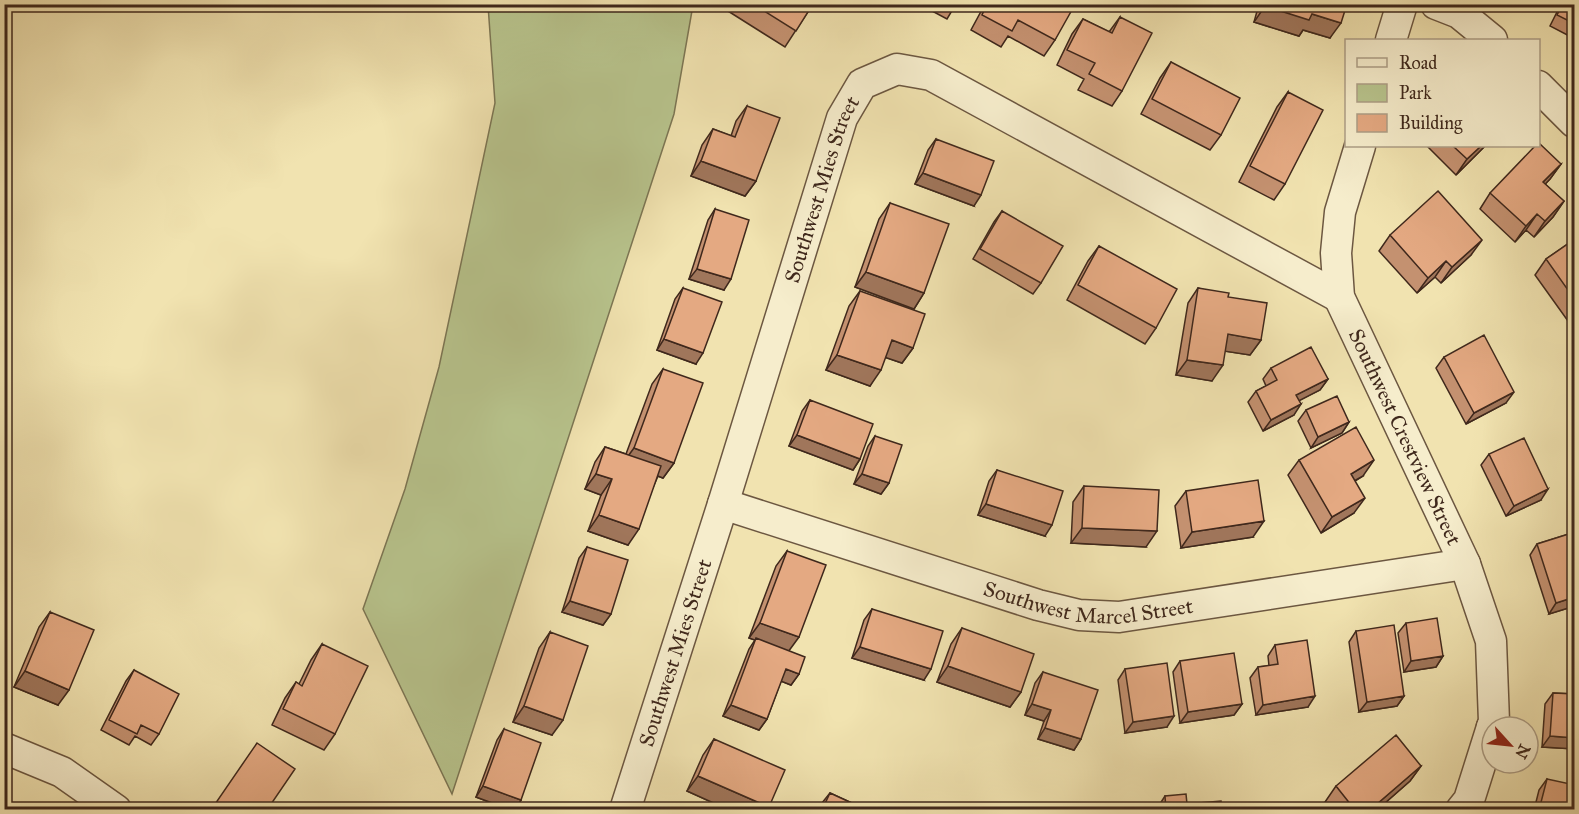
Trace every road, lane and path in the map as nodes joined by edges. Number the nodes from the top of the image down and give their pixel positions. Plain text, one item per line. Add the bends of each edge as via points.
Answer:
1 (1402, 4) edge
2 (1436, 4) edge
3 (1391, 39) edge
4 (1491, 39) edge
5 (1540, 87) edge
6 (1575, 122) edge
7 (1360, 147) edge
8 (1339, 297) junction
9 (723, 504) junction
10 (1465, 564) junction
11 (1494, 715) edge
12 (4, 748) edge
13 (1480, 765) edge
14 (116, 810) edge
15 (625, 810) edge
16 (1461, 810) edge

1 - 3 street
2 - 4 street via 1459,13
5 - 6 street
7 - 8 street, Southwest Crestview Street via 1340,212 1336,253
8 - 9 street, Southwest Mies Street via 931,75 897,69 862,84 842,118
8 - 10 street, Southwest Crestview Street
9 - 10 street, Southwest Marcel Street via 1079,615 1119,617
9 - 15 street, Southwest Mies Street
10 - 11 street, Southwest Crestview Street via 1491,641
12 - 14 street via 63,772
13 - 16 street, Southwest Crestview Street via 1469,800

